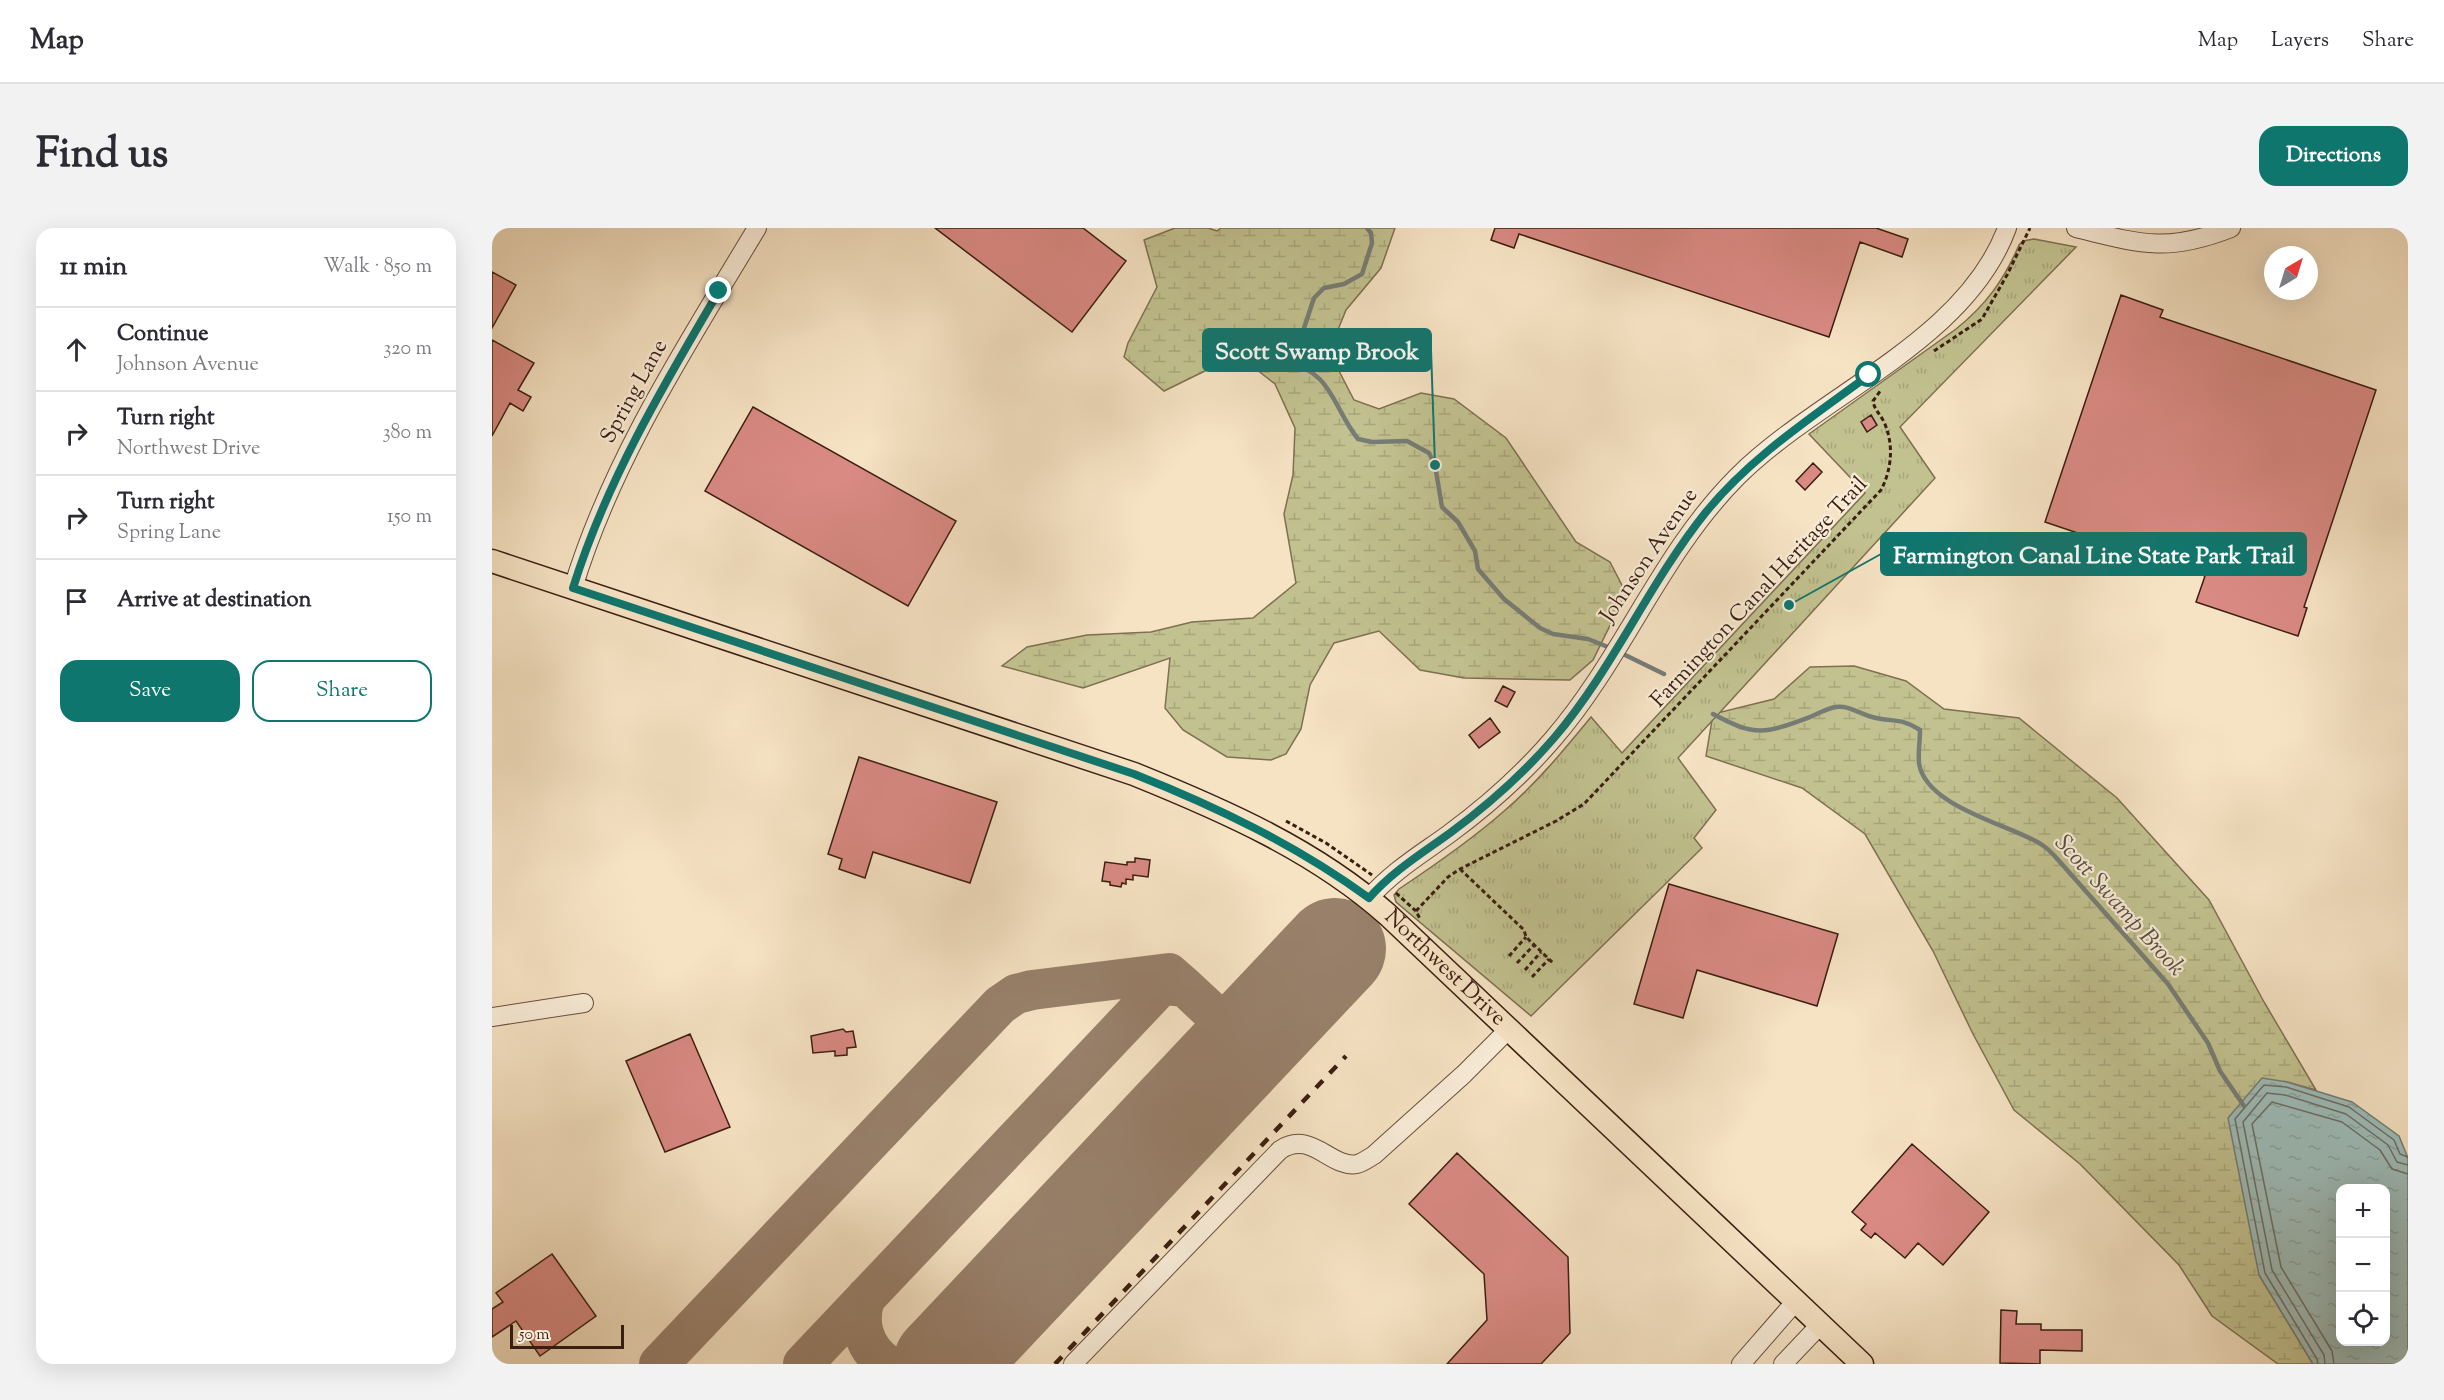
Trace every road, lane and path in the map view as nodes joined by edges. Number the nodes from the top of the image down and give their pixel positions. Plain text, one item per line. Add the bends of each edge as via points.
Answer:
1 (757, 228) edge
2 (2007, 228) edge
3 (2030, 228) edge
4 (2076, 228) edge
5 (2231, 228) edge
6 (1928, 355) dead end
7 (1886, 384) dead end
8 (492, 561) edge
9 (573, 588) junction
10 (1460, 869) junction
11 (1369, 898) junction
12 (1404, 899) dead end
13 (1526, 937) junction
14 (1534, 945) junction
15 (1541, 952) junction
16 (1509, 956) dead end
17 (1549, 959) junction
18 (1517, 963) dead end
19 (1554, 963) dead end
20 (1525, 970) dead end
21 (1532, 977) dead end
22 (584, 1003) dead end
23 (492, 1017) edge
24 (1509, 1029) junction
25 (1796, 1301) junction
26 (1821, 1324) junction
27 (1074, 1364) edge
28 (1741, 1364) edge
29 (1783, 1364) edge
30 (1862, 1364) edge

1 - 9 street, Spring Lane via 617,474 589,536
2 - 11 street, Johnson Avenue via 1988,268 1956,307 1737,477 1695,527 1573,715 1532,763 1477,812 1391,874
3 - 6 path via 1982,319
4 - 5 street via 2150,245 2169,245
7 - 10 path, Farmington Canal Heritage Trail via 1873,401 1884,421 1890,446 1889,475 1881,490 1584,804
8 - 9 main road, Northwest Drive
9 - 11 main road, Northwest Drive via 1134,774 1243,822
10 - 12 path, Farmington Canal Heritage Trail via 1416,911
10 - 13 path via 1524,930
11 - 24 main road, Northwest Drive
13 - 14 path
13 - 16 path
14 - 15 path
14 - 18 path
15 - 17 path
15 - 20 path
17 - 19 path
17 - 21 path
22 - 23 street
24 - 25 main road, Northwest Drive
24 - 27 street via 1374,1155 1357,1164 1300,1144 1280,1150
25 - 26 main road, Northwest Drive
25 - 28 street
26 - 29 street
26 - 30 main road, Northwest Drive

